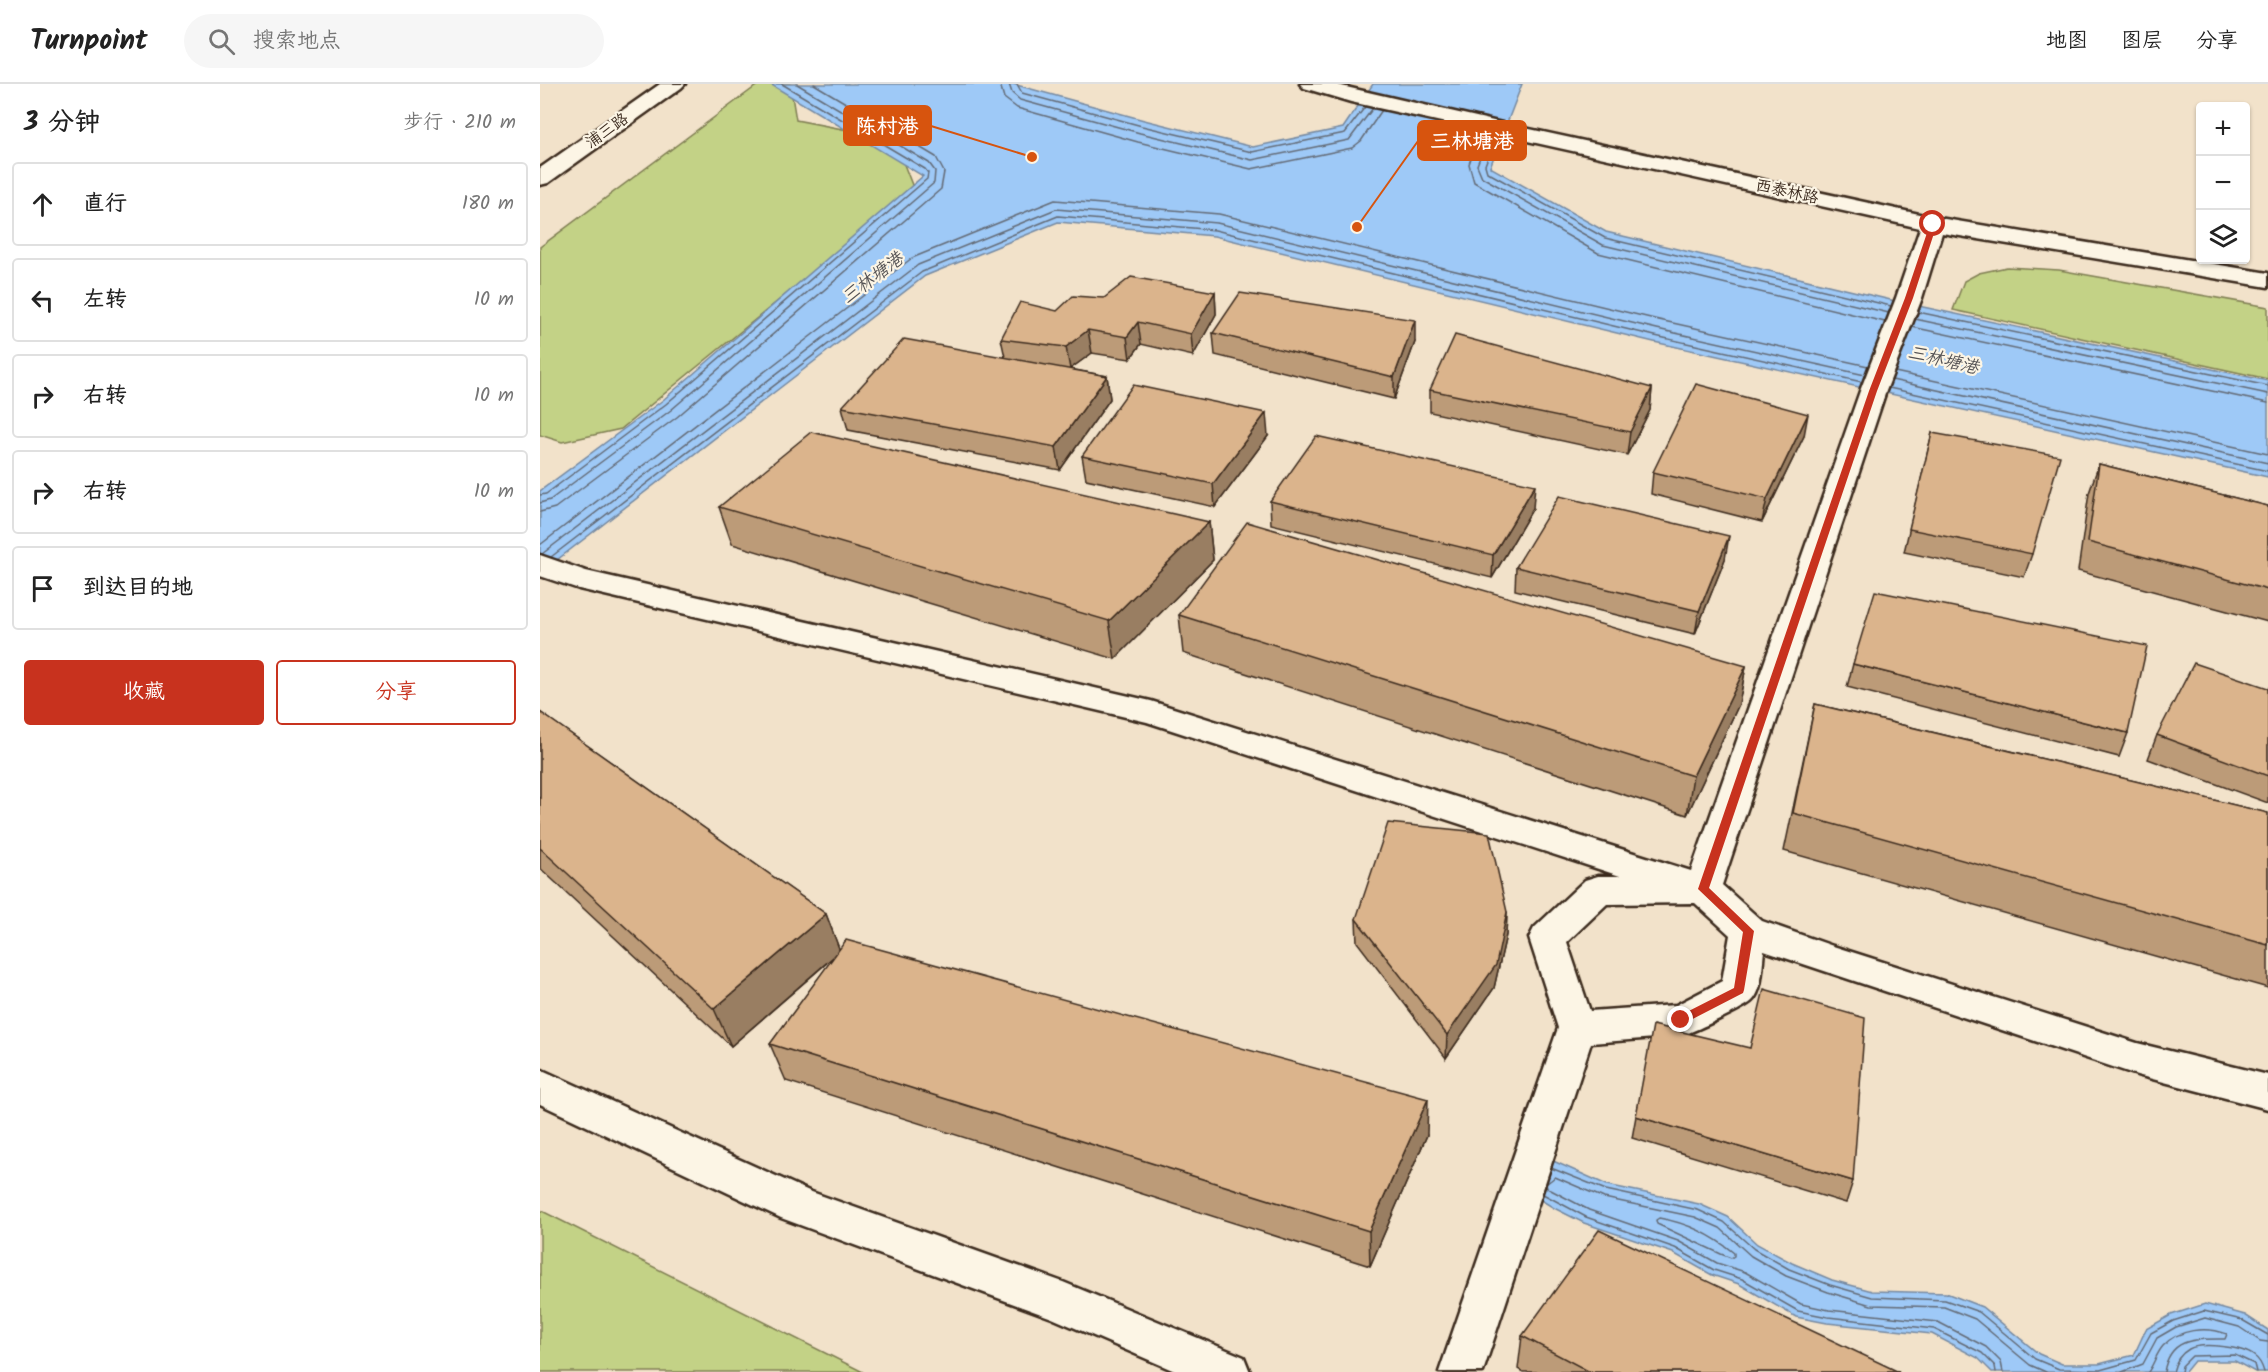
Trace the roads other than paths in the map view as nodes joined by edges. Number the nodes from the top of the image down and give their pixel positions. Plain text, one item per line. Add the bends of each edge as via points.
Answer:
1 (674, 84) edge
2 (1311, 84) edge
3 (540, 178) edge
4 (1933, 224) junction
5 (2268, 280) edge
6 (540, 565) edge
7 (1703, 889) junction
8 (1749, 931) junction
9 (1577, 1028) junction
10 (540, 1086) edge
11 (2268, 1092) edge
12 (1228, 1372) edge
13 (1461, 1372) edge

1 - 3 street, 浦三路
2 - 4 street, 西泰林路
4 - 5 street, 西泰林路
4 - 7 street
6 - 7 street via 579,579 1151,712
7 - 8 street
7 - 9 street via 1598,890 1547,938
8 - 9 street via 1739,990 1681,1020
8 - 11 street via 2137,1059
9 - 13 street
10 - 12 street via 796,1205 1063,1302

